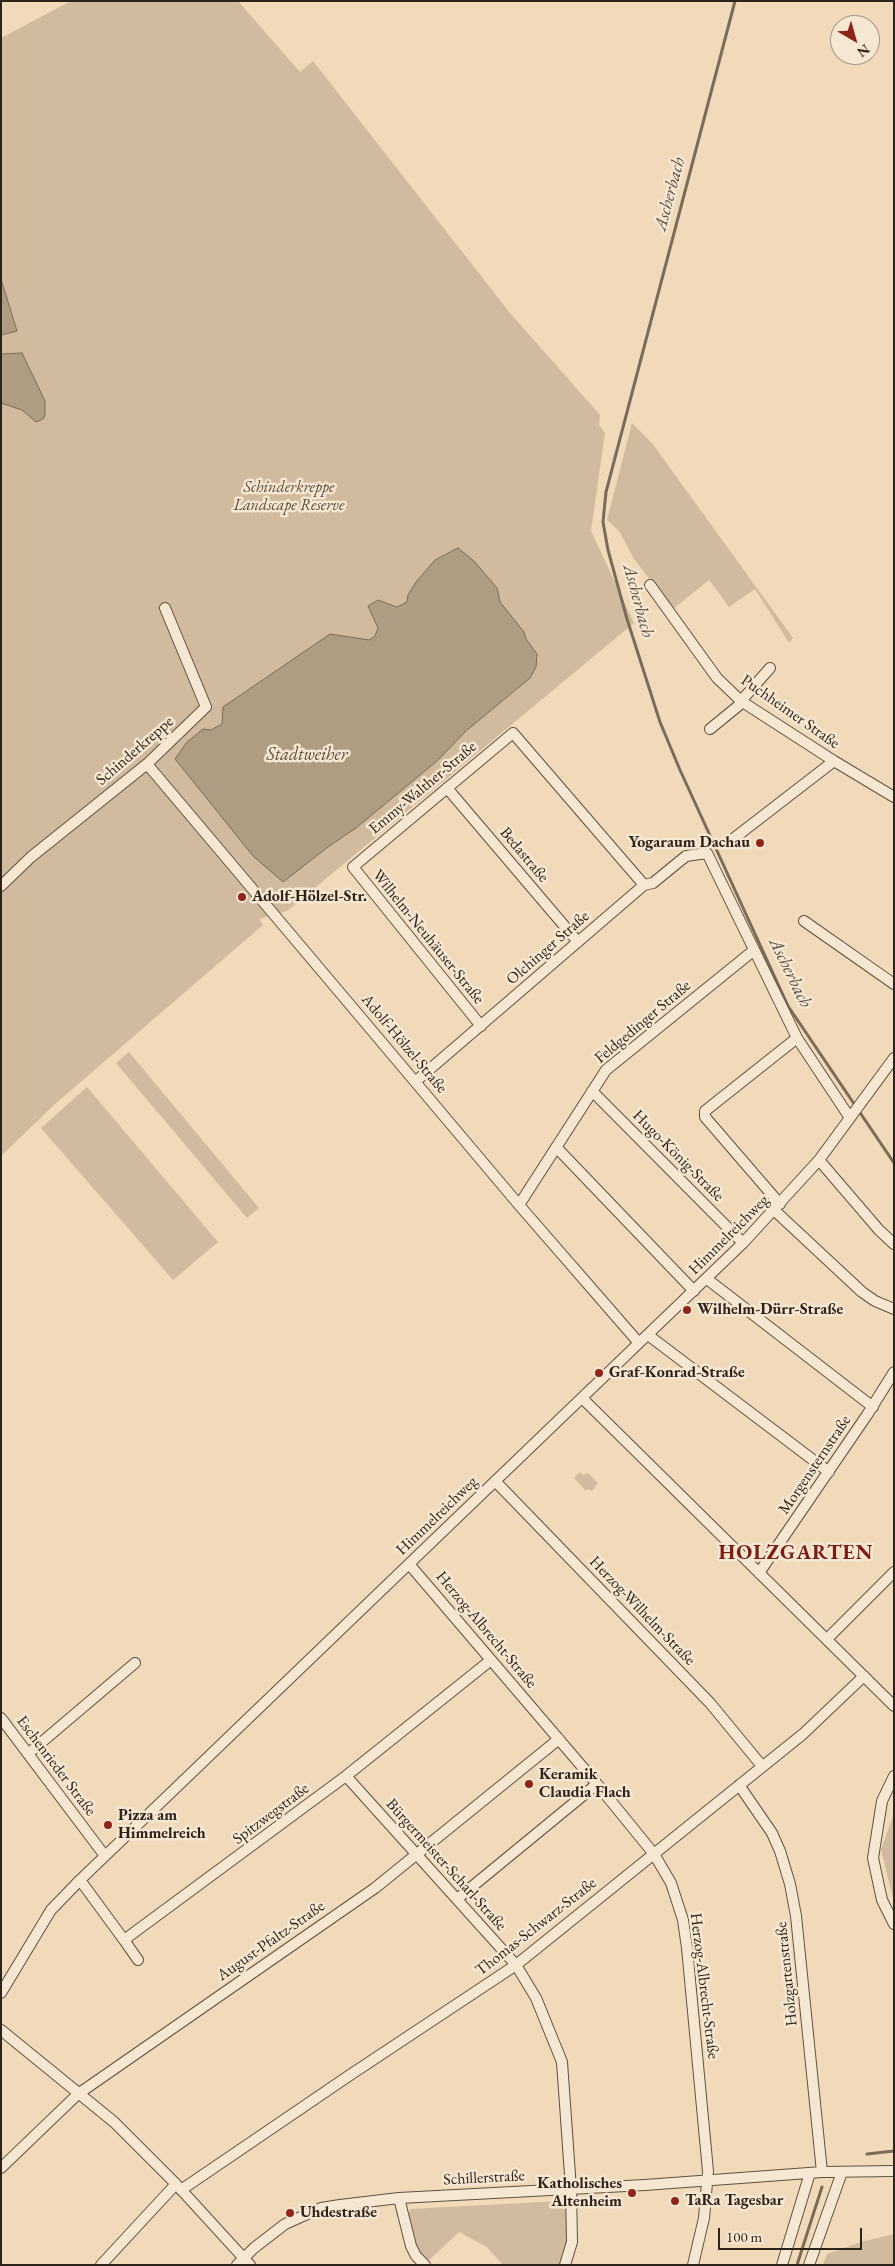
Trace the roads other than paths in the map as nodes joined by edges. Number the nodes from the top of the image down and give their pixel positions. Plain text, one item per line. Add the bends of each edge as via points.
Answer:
1 (650, 585) dead end
2 (165, 608) dead end
3 (770, 668) dead end
4 (742, 702) junction
5 (710, 729) dead end
6 (834, 761) junction
7 (146, 764) junction
8 (447, 788) junction
9 (894, 797) edge
10 (733, 840) dead end
11 (352, 867) joint
12 (644, 885) junction
13 (1, 886) edge
14 (804, 921) dead end
15 (578, 942) junction
16 (753, 951) junction
17 (894, 984) edge
18 (481, 1026) junction
19 (797, 1038) junction
20 (894, 1058) edge
21 (416, 1081) junction
22 (592, 1091) junction
23 (852, 1116) junction
24 (556, 1147) junction
25 (819, 1160) junction
26 (519, 1205) junction
27 (777, 1207) junction
28 (743, 1242) junction
29 (894, 1244) edge
30 (707, 1279) junction
31 (694, 1291) junction
32 (894, 1309) edge
33 (648, 1335) junction
34 (639, 1343) junction
35 (894, 1372) edge
36 (582, 1398) junction
37 (873, 1406) junction
38 (829, 1472) junction
39 (495, 1481) junction
40 (409, 1564) junction
41 (759, 1572) junction
42 (894, 1572) edge
43 (827, 1639) junction
44 (491, 1660) junction
45 (136, 1663) dead end
46 (864, 1676) junction
47 (894, 1706) edge
48 (1, 1718) edge
49 (559, 1739) junction
50 (29, 1753) junction
51 (762, 1766) junction
52 (346, 1776) junction
53 (894, 1776) edge
54 (597, 1784) junction
55 (739, 1785) junction
56 (654, 1854) junction
57 (418, 1855) junction
58 (105, 1856) junction
59 (80, 1880) junction
60 (457, 1899) junction
61 (894, 1924) edge
62 (124, 1940) junction
63 (138, 1960) dead end
64 (516, 1966) junction
65 (1, 1992) edge
66 (1, 2030) edge
67 (78, 2094) junction
68 (1, 2168) edge
69 (894, 2170) edge
70 (822, 2172) junction
71 (842, 2172) junction
72 (810, 2173) junction
73 (708, 2180) junction
74 (178, 2187) junction
75 (571, 2188) junction
76 (399, 2198) junction
77 (243, 2262) edge
78 (101, 2265) edge
79 (425, 2265) edge
80 (565, 2265) edge
81 (693, 2265) edge
82 (782, 2265) edge
83 (809, 2265) edge

1 - 4 street, Puchheimer Straße via 717,678
2 - 7 street, Schinderkreppe via 206,707
3 - 4 street
4 - 5 street
4 - 6 street, Puchheimer Straße
6 - 9 street, Puchheimer Straße
6 - 10 street
7 - 13 street, Schinderkreppe
7 - 21 street, Adolf-Hölzel-Straße
8 - 11 street, Emmy-Walther-Straße
8 - 12 street, Emmy-Walther-Straße via 513,732
8 - 15 street, Bedastraße
11 - 18 street, Wilhelm-Neuhäuser-Straße
12 - 15 street, Olchinger Straße
12 - 16 street, Olchinger Straße via 653,883 686,856 707,853
14 - 17 street
15 - 18 street, Olchinger Straße
16 - 19 street
16 - 22 street, Feldgedinger Straße via 606,1070
18 - 21 street, Olchinger Straße
19 - 23 street
19 - 27 street via 705,1111 705,1117
20 - 23 street, Himmelreichweg
21 - 26 street, Adolf-Hölzel-Straße
22 - 24 street, Feldgedinger Straße
22 - 28 street, Hugo-König-Straße
23 - 25 street, Himmelreichweg
24 - 26 street, Feldgedinger Straße
24 - 31 street
25 - 27 street, Himmelreichweg
25 - 29 street
26 - 34 street, Adolf-Hölzel-Straße
27 - 28 street, Himmelreichweg
27 - 32 street via 862,1292
28 - 30 street, Himmelreichweg
30 - 31 street, Himmelreichweg
30 - 37 street
31 - 33 street, Himmelreichweg
33 - 34 street, Himmelreichweg
33 - 38 street
34 - 36 street, Himmelreichweg
35 - 37 street, Morgensternstraße
36 - 39 street, Himmelreichweg
36 - 41 street
37 - 38 street, Morgensternstraße
38 - 41 street, Morgensternstraße
39 - 40 street, Himmelreichweg
39 - 51 street, Herzog-Wilhelm-Straße via 673,1663
40 - 44 street, Herzog-Albrecht-Straße
40 - 58 street, Himmelreichweg
41 - 43 street
42 - 43 street
43 - 46 street
44 - 49 street, Herzog-Albrecht-Straße
44 - 52 street, Spitzwegstraße
45 - 50 street
46 - 47 street
46 - 51 street, Thomas-Schwarz-Straße
48 - 50 street, Eschenrieder Straße
49 - 54 street, Herzog-Albrecht-Straße
49 - 57 street, August-Pfaltz-Straße
50 - 58 street, Eschenrieder Straße
51 - 55 street, Thomas-Schwarz-Straße
52 - 57 street, Bürgermeister-Scharl-Straße
52 - 62 street, Spitzwegstraße
53 - 61 street via 882,1801 873,1858 882,1900
54 - 56 street, Herzog-Albrecht-Straße
54 - 60 street
55 - 56 street, Thomas-Schwarz-Straße
55 - 70 street, Holzgartenstraße via 772,1833 790,1884
56 - 64 street, Thomas-Schwarz-Straße
56 - 73 street, Herzog-Albrecht-Straße via 669,1880 683,1920 702,2088
57 - 60 street, Bürgermeister-Scharl-Straße
57 - 67 street, August-Pfaltz-Straße
58 - 59 street, Himmelreichweg
59 - 62 street
59 - 65 street, Himmelreichweg via 51,1910
60 - 64 street, Bürgermeister-Scharl-Straße
62 - 63 street
64 - 74 street, Thomas-Schwarz-Straße
64 - 75 street, Bürgermeister-Scharl-Straße via 536,1998 562,2062
66 - 67 street
67 - 68 street, August-Pfaltz-Straße
67 - 74 street via 114,2122
69 - 71 street, Schillerstraße
70 - 71 street, Schillerstraße
70 - 72 street, Schillerstraße
71 - 83 street
72 - 73 street, Schillerstraße
72 - 82 street
73 - 75 street, Schillerstraße
73 - 81 street, Herzog-Albrecht-Straße via 704,2218
74 - 77 street
74 - 78 street, Thomas-Schwarz-Straße
75 - 76 street, Schillerstraße
75 - 80 street, Bürgermeister-Scharl-Straße via 572,2242
76 - 77 street, Schillerstraße via 321,2208 285,2224
76 - 79 street via 411,2246

